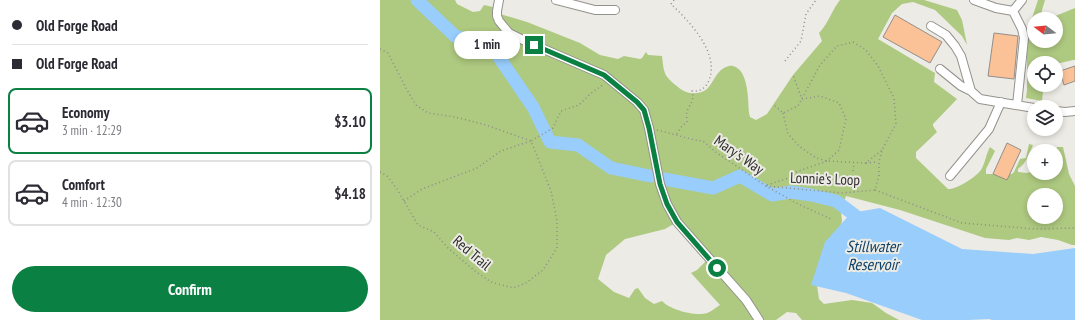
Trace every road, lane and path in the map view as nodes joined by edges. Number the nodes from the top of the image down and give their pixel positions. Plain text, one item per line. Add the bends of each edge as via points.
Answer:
1 (499, 0) edge
2 (556, 0) edge
3 (674, 0) edge
4 (816, 0) edge
5 (974, 0) edge
6 (1022, 0) edge
7 (615, 10) dead end
8 (1013, 11) junction
9 (930, 26) dead end
10 (380, 50) edge
11 (785, 61) dead end
12 (940, 69) dead end
13 (793, 75) dead end
14 (610, 80) junction
15 (971, 91) junction
16 (802, 99) junction
17 (1001, 102) junction
18 (774, 105) dead end
19 (1017, 105) junction
20 (1027, 107) edge
21 (1075, 111) edge
22 (1063, 112) edge
23 (783, 113) junction
24 (649, 128) junction
25 (676, 134) junction
26 (531, 141) junction
27 (882, 150) junction
28 (827, 161) junction
29 (879, 162) junction
30 (854, 163) junction
31 (866, 163) junction
32 (853, 171) dead end
33 (380, 172) edge
34 (950, 176) dead end
35 (766, 186) junction
36 (875, 190) junction
37 (404, 201) junction
38 (831, 219) dead end
39 (1075, 228) edge
40 (759, 320) edge

1 - 14 street via 497,16 509,33 604,75
2 - 7 street via 595,10
3 - 25 path via 671,4 691,24 704,43 712,73 707,86 700,91 692,91 694,97 686,112 687,122
4 - 11 path via 806,14 801,41
5 - 8 street
6 - 8 street
8 - 19 street via 1024,38
9 - 15 street via 946,35 956,46 962,56
10 - 26 path via 388,54 416,105 428,113 486,125
12 - 15 street
13 - 16 path
14 - 24 street via 641,106
14 - 26 path via 579,105 561,111 553,128
15 - 17 street via 980,99
16 - 23 path via 798,106
16 - 27 path, Lonnie's Loop via 820,65 837,46 853,42 865,49 878,66 894,98 896,124
16 - 28 path via 820,96 839,103 846,119 839,150
17 - 19 street
17 - 34 street via 989,129
18 - 23 path
19 - 20 street
21 - 22 street
23 - 28 path via 788,134 799,146 816,158
24 - 25 path, Mary's Way
24 - 40 street via 660,184 677,222 746,300
25 - 35 path, Mary's Way via 703,141
26 - 37 path via 501,151 477,168 422,189
26 - 37 path, Red Trail via 551,191 557,221 557,248 543,270 526,282 513,288 491,282 448,248 434,232 418,225
27 - 29 path, Lonnie's Loop
27 - 31 path
28 - 30 path
28 - 35 path via 796,172 786,180
29 - 31 path
29 - 36 path, Lonnie's Loop
30 - 31 path
30 - 32 path
33 - 37 path, Red Trail via 387,176
35 - 36 path, Lonnie's Loop via 842,193
35 - 38 path, Mary's Way
36 - 39 path via 962,223 1036,229

